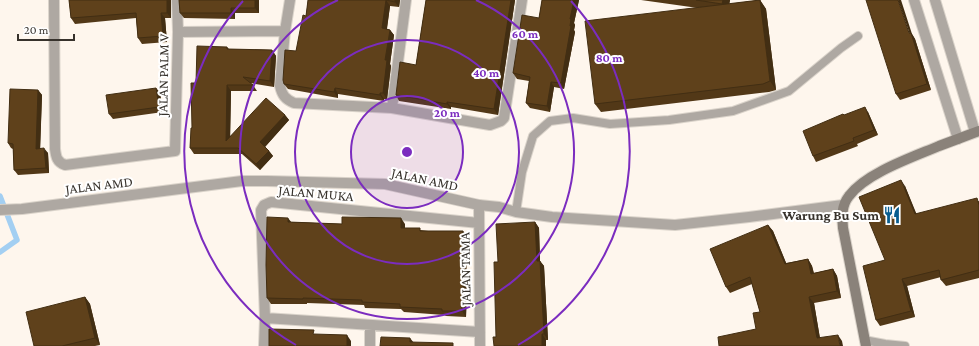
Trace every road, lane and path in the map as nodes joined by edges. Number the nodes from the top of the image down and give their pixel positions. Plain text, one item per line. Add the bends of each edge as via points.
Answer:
1 (54, 0) edge
2 (177, 0) edge
3 (290, 0) edge
4 (406, 0) edge
5 (522, 0) edge
6 (914, 0) edge
7 (935, 0) edge
8 (178, 32) junction
9 (285, 32) junction
10 (858, 36) dead end
11 (392, 108) junction
12 (977, 132) edge
13 (958, 139) junction
14 (479, 205) junction
15 (843, 205) junction
16 (0, 210) edge
17 (516, 212) junction
18 (479, 223) junction
19 (265, 318) junction
20 (370, 325) junction
21 (480, 332) junction
22 (865, 343) edge
23 (264, 346) edge
24 (370, 346) edge
25 (480, 346) edge
26 (905, 346) edge

1 - 8 street, JALAN PALM V via 55,149 61,164 175,151
2 - 8 street, JALAN PALM V
3 - 9 street
4 - 11 street
5 - 11 street via 504,118 501,121 490,125
6 - 13 street
7 - 12 street
8 - 9 street
9 - 11 street via 280,86 285,98 294,102
10 - 17 lane via 789,91 733,111 669,120 610,124 573,118 550,121 533,136 522,172
12 - 13 main road
13 - 15 main road via 879,172 857,187
14 - 16 street, JALAN AMD via 385,184 242,181
14 - 17 street, JALAN AMD
14 - 18 street, JALAN TAMA
15 - 17 street, JALAN AMD via 675,225 552,218
15 - 22 main road via 842,228
18 - 19 street, JALAN MUKA via 272,202 264,205 261,210
18 - 21 street, JALAN TAMA
19 - 20 street
19 - 23 street, JALAN MUKA
20 - 21 street
20 - 24 street
21 - 25 street, JALAN TAMA
22 - 26 lane

